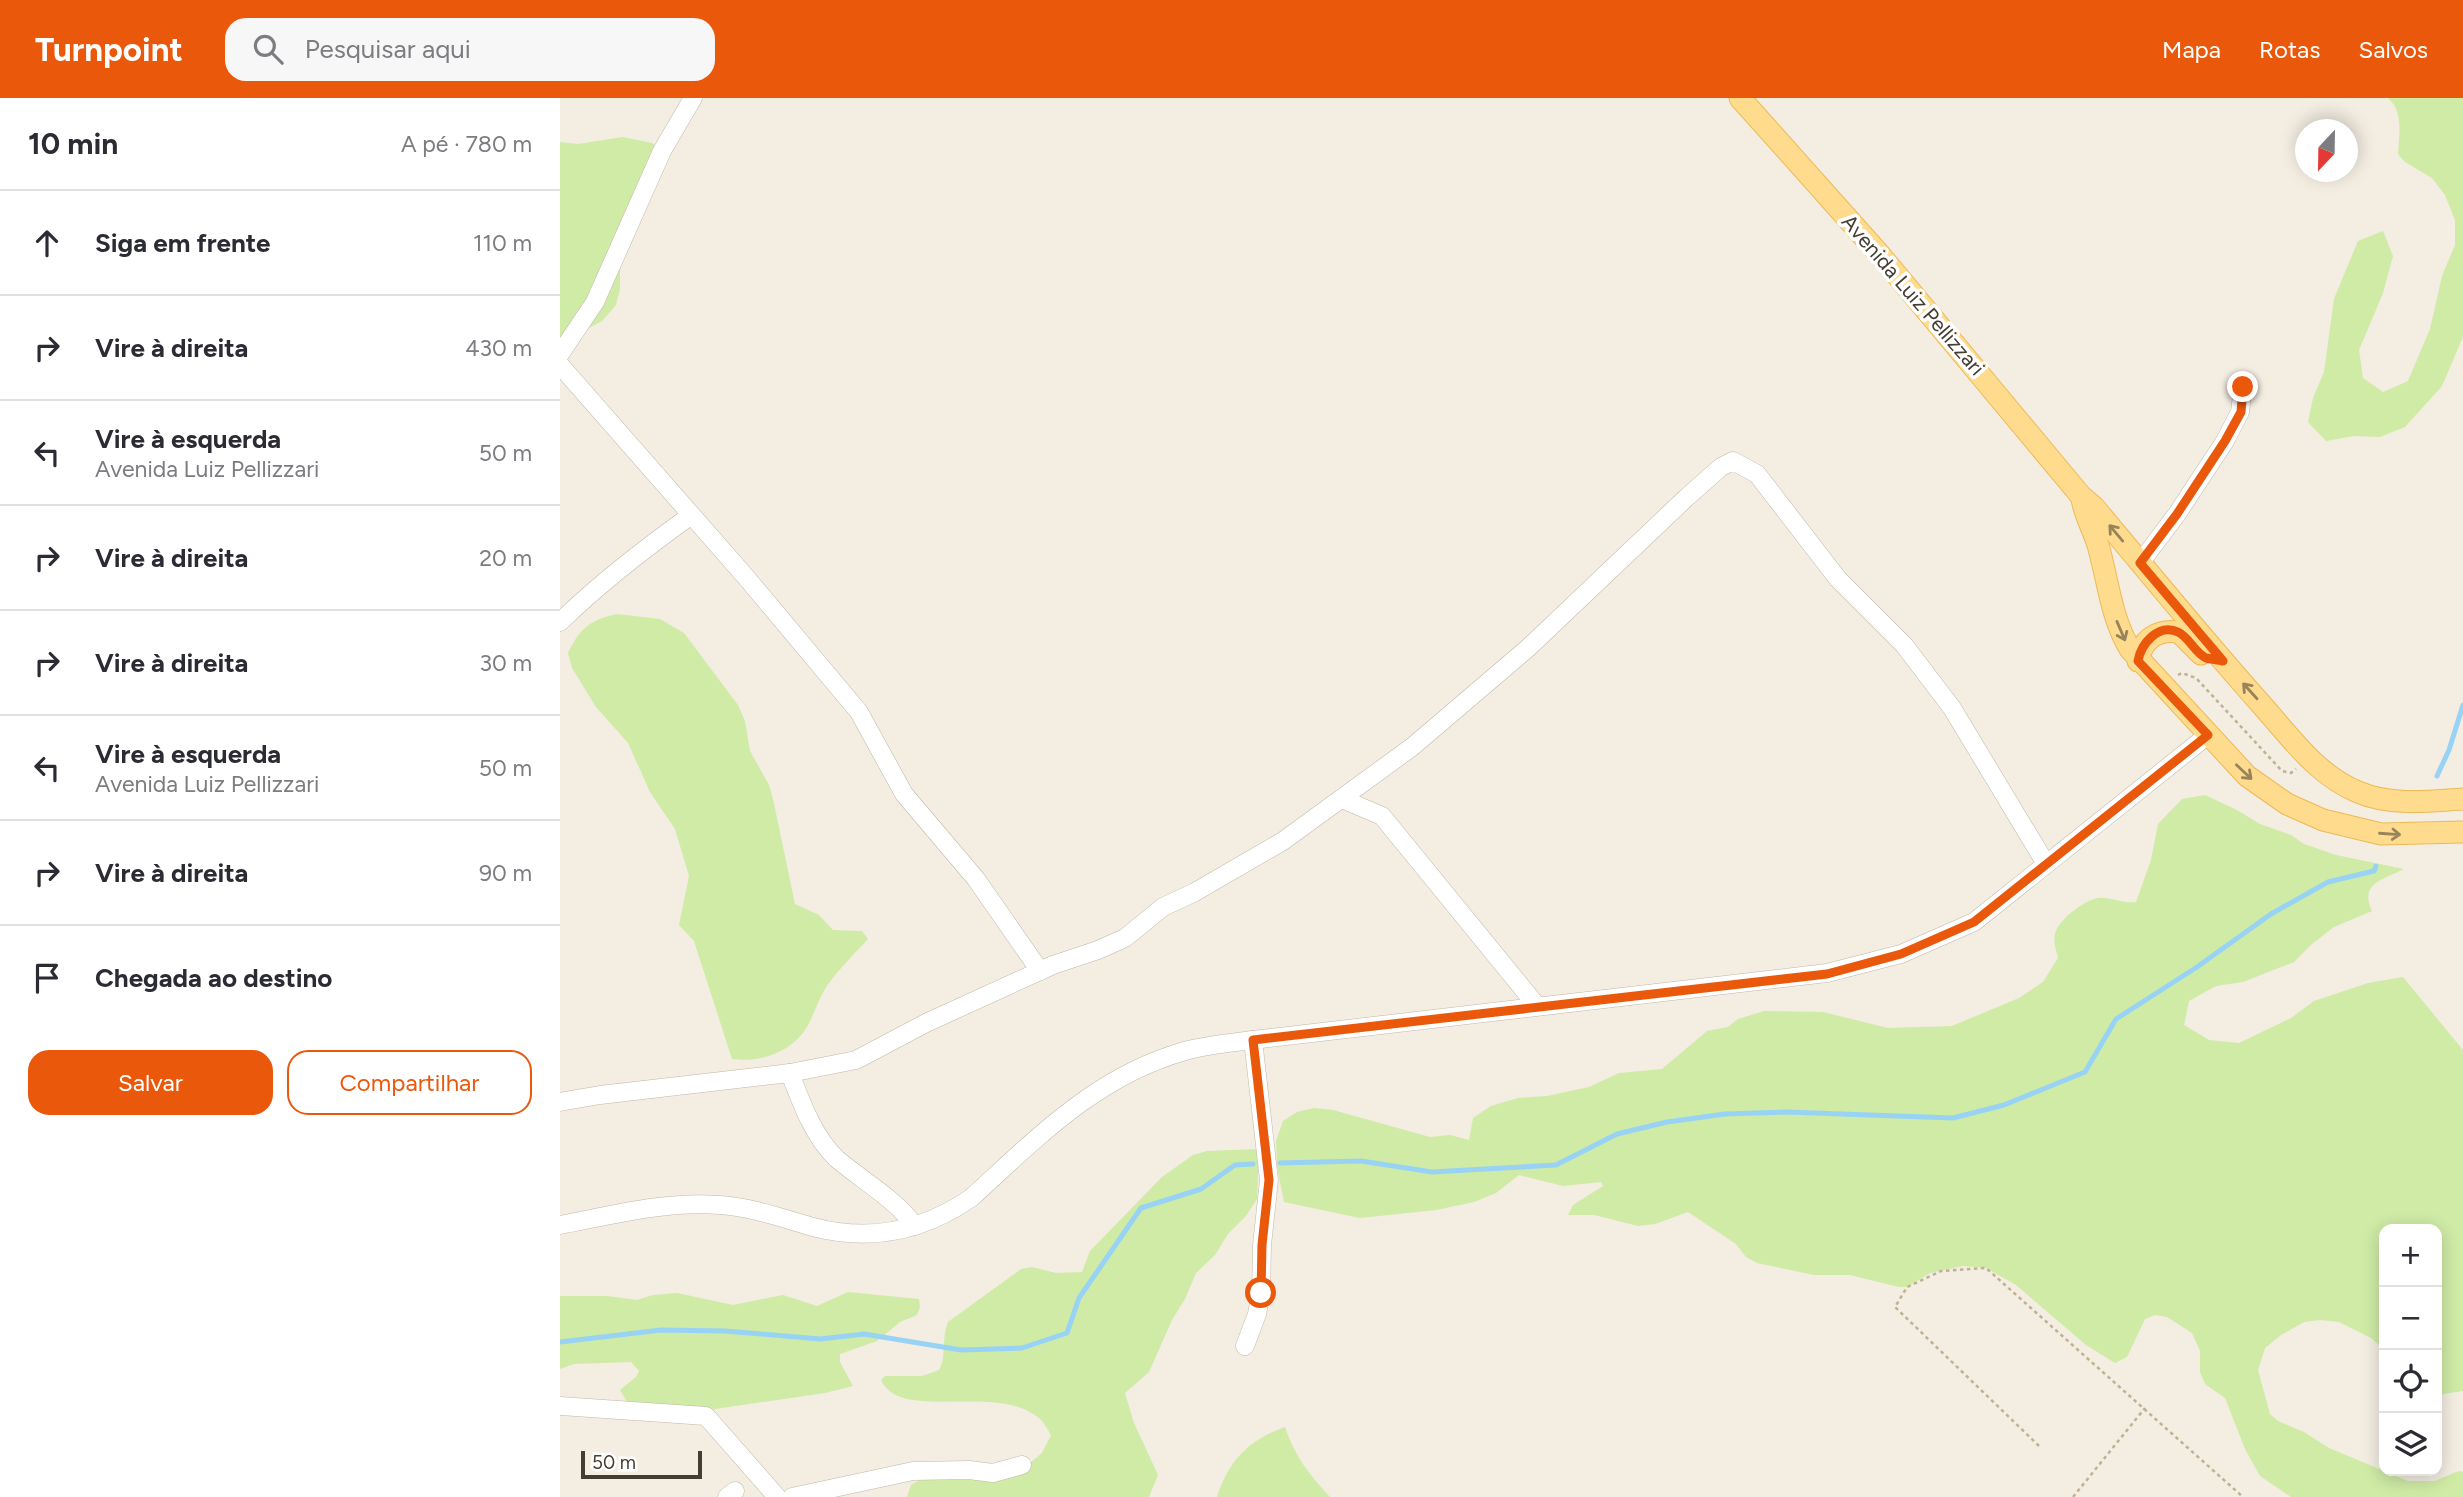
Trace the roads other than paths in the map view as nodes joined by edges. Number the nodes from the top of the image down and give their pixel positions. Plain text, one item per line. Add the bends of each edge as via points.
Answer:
1 (693, 98) edge
2 (1740, 98) edge
3 (560, 354) edge
4 (560, 365) edge
5 (2243, 387) dead end
6 (2081, 496) junction
7 (690, 516) junction
8 (2140, 563) junction
9 (560, 622) edge
10 (2138, 661) junction
11 (2223, 661) junction
12 (2208, 735) junction
13 (1342, 799) junction
14 (2463, 799) edge
15 (2463, 832) edge
16 (2046, 864) junction
17 (1040, 971) junction
18 (1537, 1006) junction
19 (1253, 1040) junction
20 (790, 1073) junction
21 (560, 1102) edge
22 (560, 1225) edge
23 (915, 1226) junction
24 (1245, 1346) dead end
25 (560, 1406) edge
26 (1022, 1465) dead end
27 (777, 1497) edge
28 (792, 1497) edge

1 - 3 street via 662,151 595,302
2 - 6 main road, Avenida Luiz Pellizzari via 1889,266
4 - 7 street
5 - 8 street via 2241,412 2225,441
8 -> 6 main road, Avenida Luiz Pellizzari
6 -> 10 main road, Avenida Luiz Pellizzari via 2119,628
7 - 9 street via 592,590
7 - 17 street via 859,712 904,793 976,879
8 - 11 main road, Avenida Luiz Pellizzari
10 - 11 main road via 2147,641 2172,631 2179,632 2204,657
10 - 12 main road, Avenida Luiz Pellizzari
14 -> 11 main road, Avenida Luiz Pellizzari via 2400,802 2373,798 2337,781 2309,758
12 -> 15 main road, Avenida Luiz Pellizzari via 2259,786 2323,820 2381,834
12 - 16 street
13 - 16 street via 1518,657 1686,498 1732,461 1757,474 1838,579 1912,655 1952,708
13 - 17 street via 1283,841 1163,906 1125,937
13 - 18 street via 1382,817
16 - 18 street via 1974,922 1877,962 1827,974
17 - 20 street via 856,1060
18 - 19 street
19 - 23 street via 1183,1051 1117,1078 1073,1106 971,1198
19 - 24 street via 1269,1180 1261,1293
20 - 21 street
20 - 23 street via 805,1113 835,1156
22 - 23 street via 692,1204 739,1206 855,1234
25 - 27 street via 706,1416
26 - 28 street via 993,1473 913,1471

